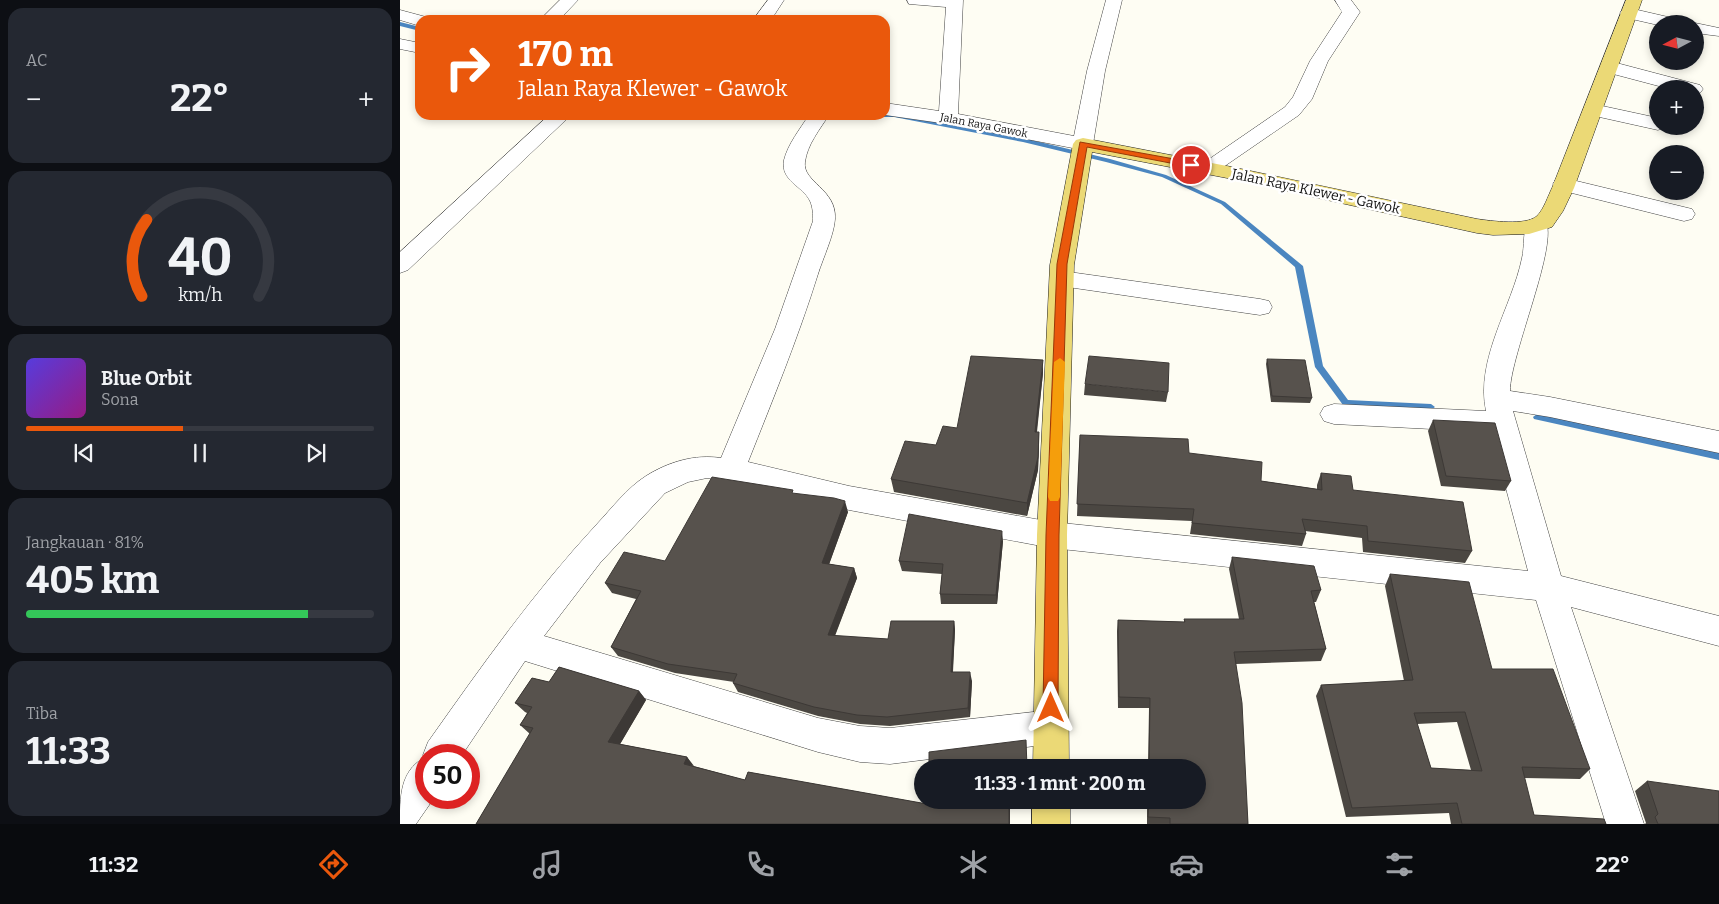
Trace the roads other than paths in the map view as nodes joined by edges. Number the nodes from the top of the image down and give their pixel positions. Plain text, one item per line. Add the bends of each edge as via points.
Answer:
1 (570, 0) edge
2 (776, 0) edge
3 (915, 0) edge
4 (1114, 0) edge
5 (1342, 0) edge
6 (955, 1) edge
7 (1632, 7) edge
8 (400, 15) edge
9 (554, 15) edge
10 (766, 15) edge
11 (1652, 15) edge
12 (415, 20) edge
13 (1704, 30) edge
14 (1714, 32) dead end
15 (400, 44) edge
16 (415, 47) edge
17 (1609, 67) junction
18 (1660, 80) edge
19 (890, 110) edge
20 (1593, 110) junction
21 (948, 118) junction
22 (555, 120) edge
23 (816, 120) edge
24 (1649, 122) edge
25 (1083, 144) junction
26 (1209, 168) junction
27 (1564, 184) junction
28 (1684, 214) dead end
29 (1537, 225) junction
30 (400, 265) edge
31 (1062, 279) junction
32 (1260, 307) dead end
33 (1500, 410) junction
34 (1334, 414) dead end
35 (1719, 442) edge
36 (730, 470) junction
37 (1052, 535) junction
38 (1548, 587) junction
39 (1719, 631) edge
40 (518, 643) junction
41 (1050, 728) junction
42 (449, 744) edge
43 (1051, 759) edge
44 (415, 793) edge
45 (1051, 809) edge
46 (400, 816) edge
47 (1051, 824) edge
48 (1625, 824) edge

1 - 9 street
2 - 10 street
3 - 6 street
4 - 25 street
5 - 26 street via 1351,12 1320,61 1302,100 1292,111
6 - 21 street
7 - 11 street
7 - 17 main road
8 - 12 street
13 - 14 street
15 - 16 street
17 - 18 street
17 - 20 main road
19 - 21 street, Jalan Raya Gawok
20 - 24 street
20 - 27 main road
21 - 25 street, Jalan Raya Gawok
22 - 30 street
23 - 36 street via 800,147 794,167 797,175 822,201 826,209 824,221 788,329
25 - 26 main road, Jalan Raya Klewer - Gawok
25 - 31 main road
26 - 29 main road, Jalan Raya Klewer - Gawok via 1476,226 1499,229
27 - 28 street
27 - 29 main road via 1548,219
29 - 33 street via 1534,258 1497,378
31 - 32 street
31 - 37 main road
33 - 34 street
33 - 35 street via 1550,407
33 - 38 street
36 - 37 street via 849,498
36 - 40 street via 697,468 681,472 656,486 589,554
37 - 38 street
37 - 41 main road
38 - 39 street
38 - 48 street
40 - 41 street via 818,735 860,744 918,744
40 - 42 street
41 - 43 main road
44 - 46 street
45 - 47 main road

